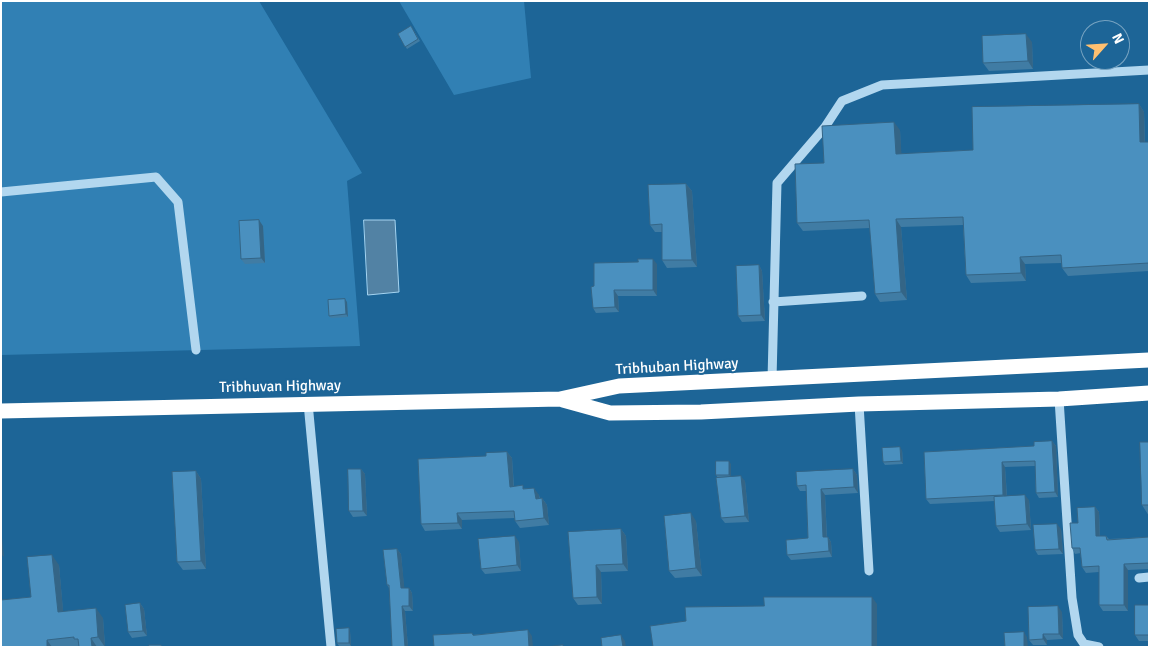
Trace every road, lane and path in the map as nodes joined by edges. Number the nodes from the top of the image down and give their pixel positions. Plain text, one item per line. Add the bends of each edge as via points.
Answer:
1 (1149, 70) edge
2 (1, 192) edge
3 (862, 296) dead end
4 (773, 302) junction
5 (196, 350) dead end
6 (1149, 360) edge
7 (772, 380) junction
8 (1149, 394) edge
9 (560, 399) junction
10 (1060, 399) junction
11 (308, 404) junction
12 (859, 404) junction
13 (1, 411) edge
14 (869, 571) dead end
15 (331, 647) edge
16 (1099, 647) edge

1 - 4 street via 882,85 842,100 777,183
2 - 5 street via 156,177 178,202
3 - 4 street
4 - 7 street
6 - 7 highway, Tribhuban Highway
7 - 9 highway, Tribhuban Highway via 619,386
8 - 10 highway
9 - 11 highway, Tribhuvan Highway
9 - 12 highway via 610,413
10 - 12 highway
10 - 16 street via 1072,598 1078,635 1084,644
11 - 13 highway, Tribhuvan Highway
11 - 15 street
12 - 14 street

